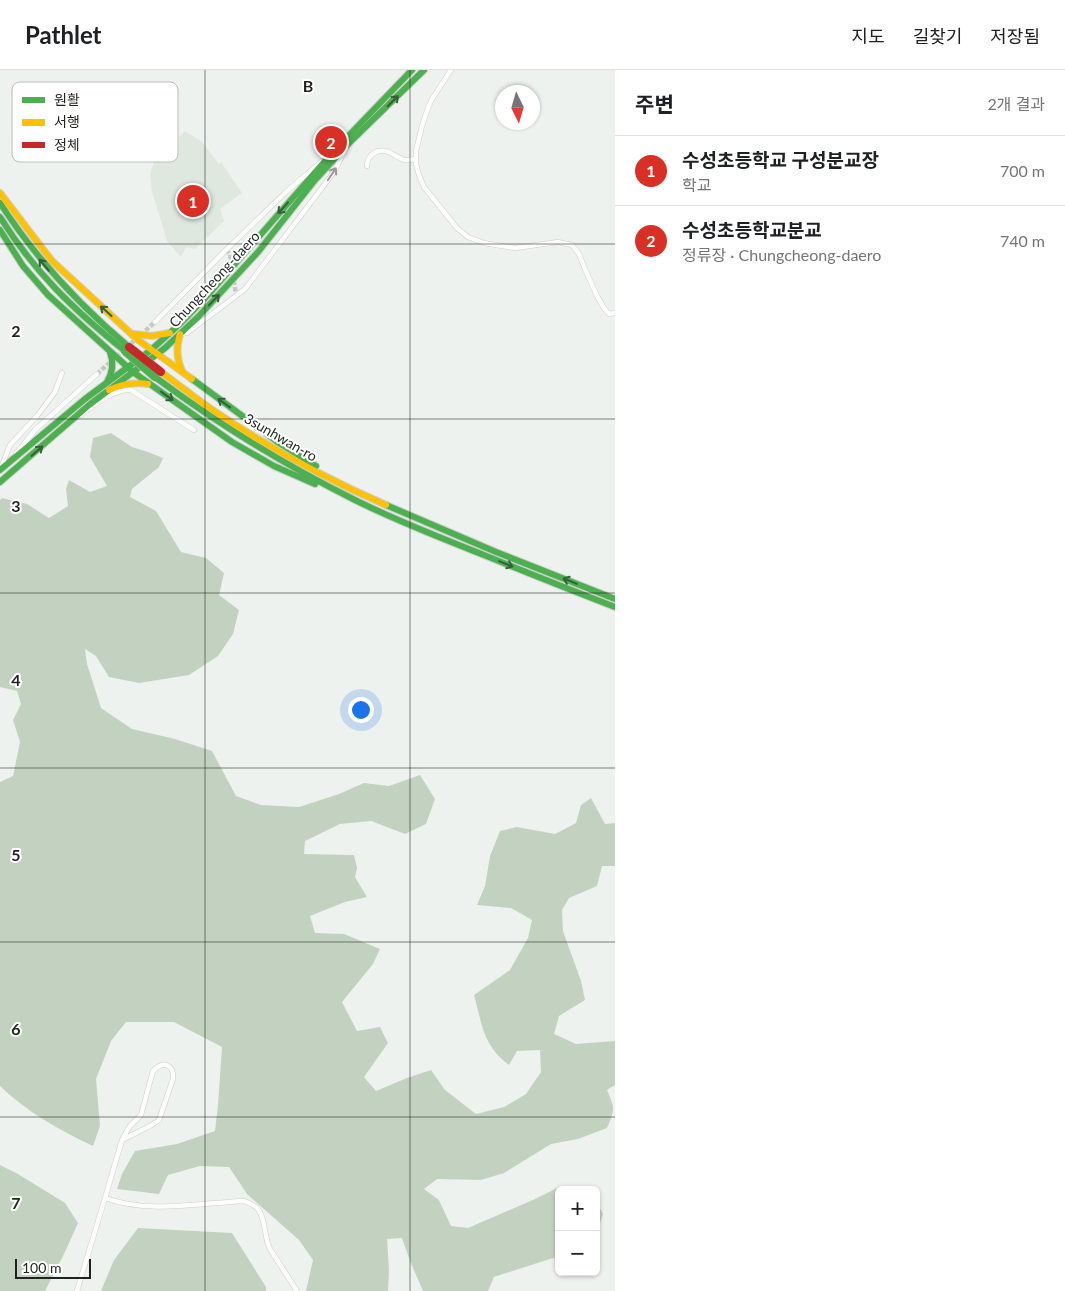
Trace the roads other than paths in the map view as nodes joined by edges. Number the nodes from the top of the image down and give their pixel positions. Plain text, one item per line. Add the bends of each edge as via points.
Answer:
1 (412, 70) edge
2 (424, 70) edge
3 (451, 70) edge
4 (350, 142) junction
5 (332, 153) junction
6 (416, 159) junction
7 (366, 166) dead end
8 (0, 193) edge
9 (0, 203) edge
10 (0, 217) edge
11 (0, 230) edge
12 (615, 313) edge
13 (155, 322) tunnel mouth
14 (129, 332) junction
15 (170, 333) junction
16 (180, 334) junction
17 (138, 340) junction
18 (127, 349) junction
19 (109, 350) junction
20 (156, 354) junction
21 (119, 360) junction
22 (130, 369) junction
23 (62, 373) dead end
24 (183, 373) junction
25 (97, 374) tunnel mouth
26 (158, 374) junction
27 (142, 378) junction
28 (152, 385) junction
29 (108, 386) junction
30 (64, 427) junction
31 (194, 430) dead end
32 (10, 462) junction
33 (0, 470) edge
34 (0, 482) edge
35 (367, 497) junction
36 (386, 514) junction
37 (615, 599) edge
38 (615, 607) edge
39 (122, 1140) junction
40 (105, 1198) junction
41 (77, 1291) edge
42 (298, 1291) edge

1 - 5 main road, Chungcheong-daero
4 -> 2 main road, Chungcheong-daero
3 - 6 street via 428,108
16 -> 4 main road, Chungcheong-daero via 258,252
16 -> 4 street via 187,333 245,289 334,172
5 - 13 street via 238,238
5 -> 15 main road, Chungcheong-daero via 207,296
6 - 7 street via 406,160 381,150 371,154
6 - 12 street via 424,187 468,237 515,248 558,242 572,245 604,308 609,314
14 -> 8 main road via 52,261
18 -> 9 main road, 3sunhwan-ro via 58,281 27,244
10 - 18 main road, 3sunhwan-ro via 48,281 77,311
11 - 19 main road via 35,281
14 - 15 main road via 152,337
14 - 17 main road
15 - 20 main road, Chungcheong-daero
16 - 20 main road, Chungcheong-daero
16 - 24 main road via 176,353
17 - 20 main road
17 - 21 main road
18 - 26 main road, 3sunhwan-ro, bridge
19 - 21 main road
19 - 29 main road via 113,365
20 - 22 main road, Chungcheong-daero
20 - 24 main road
20 - 27 main road
21 - 22 main road
22 - 27 main road
22 - 29 main road, Chungcheong-daero
23 - 33 street via 55,392 10,445
35 -> 24 main road via 293,452
25 - 32 street via 36,430
26 - 35 main road, 3sunhwan-ro via 253,436
26 - 36 main road, 3sunhwan-ro via 205,413 265,451
27 - 28 main road
28 - 29 main road via 128,383
28 -> 36 main road via 253,455
29 - 30 main road, Chungcheong-daero
29 - 32 main road, Chungcheong-daero via 85,399
30 - 31 street via 111,395 131,390
34 -> 30 main road, Chungcheong-daero
32 - 33 main road, Chungcheong-daero
37 -> 35 main road, 3sunhwan-ro via 450,534
36 -> 38 main road, 3sunhwan-ro
39 - 39 street via 141,1115 153,1071 157,1066 170,1066 173,1079 159,1120
39 - 40 street
40 - 41 street
40 - 42 street via 148,1206 244,1201 252,1204 261,1215 270,1250

